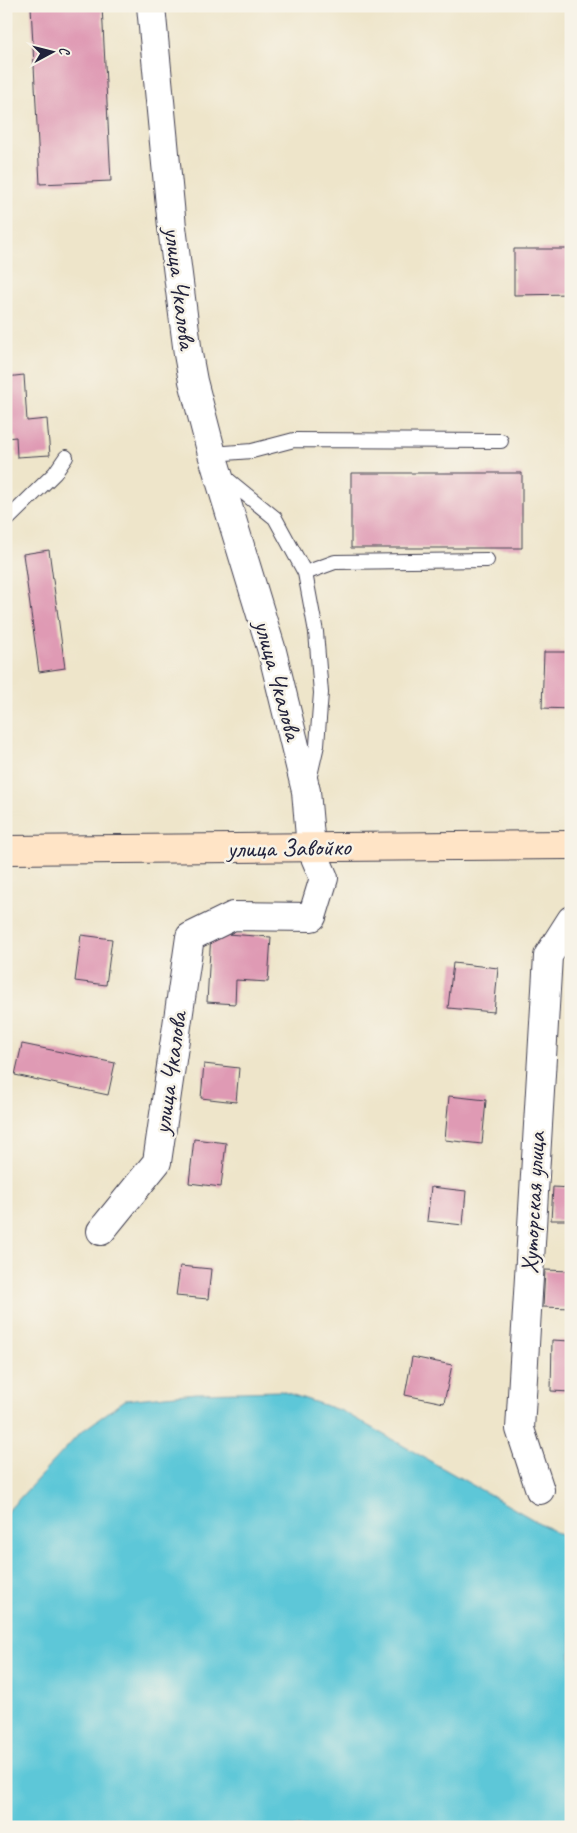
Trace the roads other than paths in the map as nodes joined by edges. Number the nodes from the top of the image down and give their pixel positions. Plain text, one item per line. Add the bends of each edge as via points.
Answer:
1 (151, 6) edge
2 (501, 441) dead end
3 (66, 457) dead end
4 (215, 463) junction
5 (6, 521) edge
6 (487, 560) dead end
7 (305, 573) junction
8 (306, 791) junction
9 (571, 845) edge
10 (311, 848) junction
11 (6, 850) edge
12 (571, 920) edge
13 (101, 1231) dead end
14 (540, 1490) dead end

1 - 4 street, улица Чкалова via 172,228 188,354
2 - 4 lane via 294,440
3 - 5 lane via 55,473
4 - 7 lane via 275,518
4 - 8 street, улица Чкалова via 272,651
6 - 7 lane via 335,562
7 - 8 lane via 316,632 321,693 317,745
8 - 10 street, улица Чкалова
9 - 10 main road, улица Завойко
10 - 11 main road, улица Завойко
10 - 13 street, улица Чкалова via 324,878 312,917 232,916 190,937 157,1162
12 - 14 street, Хуторская улица via 548,956 520,1430

